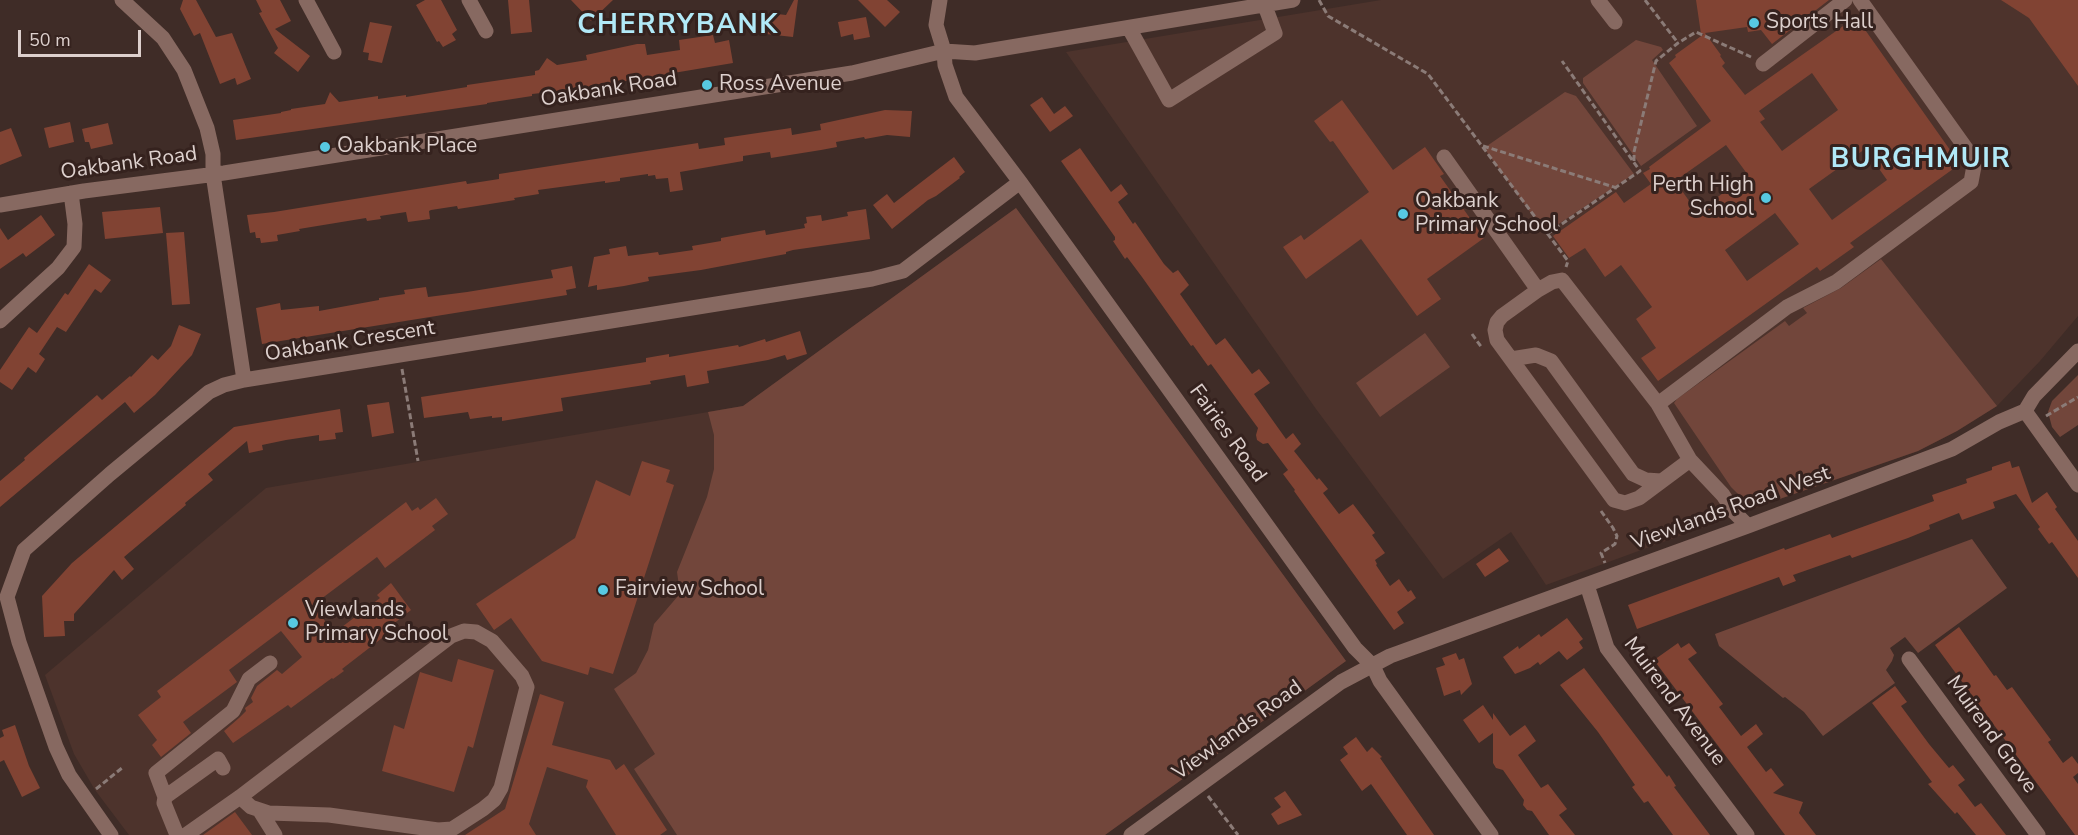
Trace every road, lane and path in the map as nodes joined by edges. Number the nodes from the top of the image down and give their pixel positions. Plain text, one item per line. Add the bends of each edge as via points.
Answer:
1 (306, 0) edge
2 (469, 0) edge
3 (940, 0) edge
4 (1293, 0) edge
5 (1319, 0) edge
6 (1598, 0) edge
7 (1645, 0) edge
8 (1845, 0) edge
9 (1860, 0) edge
10 (128, 2) edge
11 (1265, 6) junction
12 (1616, 22) dead end
13 (1129, 28) junction
14 (486, 31) dead end
15 (1678, 43) junction
16 (944, 51) junction
17 (334, 52) dead end
18 (1562, 61) dead end
19 (1763, 64) joint
20 (1481, 146) junction
21 (1444, 157) dead end
22 (1634, 162) junction
23 (213, 174) junction
24 (1020, 182) junction
25 (1617, 188) junction
26 (71, 193) junction
27 (0, 205) edge
28 (1547, 234) junction
29 (1562, 280) junction
30 (1538, 290) junction
31 (0, 321) edge
32 (1472, 334) dead end
33 (2078, 351) edge
34 (1486, 353) dead end
35 (400, 355) junction
36 (1510, 359) junction
37 (244, 380) junction
38 (2078, 397) edge
39 (1658, 404) junction
40 (2025, 411) junction
41 (2036, 425) junction
42 (1690, 460) junction
43 (418, 461) dead end
44 (1661, 481) junction
45 (2078, 485) edge
46 (1599, 508) dead end
47 (1748, 526) junction
48 (1609, 577) junction
49 (1587, 585) junction
50 (1909, 659) dead end
51 (270, 663) dead end
52 (1372, 666) junction
53 (218, 761) dead end
54 (122, 768) dead end
55 (1198, 786) junction
56 (165, 797) junction
57 (240, 797) junction
58 (85, 798) junction
59 (260, 811) junction
60 (111, 835) edge
61 (177, 835) edge
62 (186, 835) edge
63 (275, 835) edge
64 (1131, 835) edge
65 (1238, 835) edge
66 (1491, 835) edge
67 (1747, 835) edge
68 (2038, 835) edge

1 - 17 street
2 - 14 street
3 - 16 street via 936,24
4 - 11 street, Oakbank Road
5 - 20 path via 1328,16 1428,74
6 - 12 street
7 - 15 path
8 - 19 street
9 - 39 street via 1970,154 1974,166 1971,182 1836,282 1787,308
10 - 23 street via 164,38 184,70 207,128
11 - 13 street, Oakbank Road
11 - 13 street via 1275,33 1169,100
13 - 16 street, Oakbank Road via 975,52
15 - 19 path via 1696,32
15 - 22 path via 1656,61
16 - 23 street, Oakbank Road via 852,73
16 - 24 street, Fairies Road via 956,97
18 - 22 path
20 - 25 path
20 - 28 path
21 - 30 street
22 - 25 path via 1640,171
23 - 26 street, Oakbank Road
23 - 37 street
24 - 35 street, Oakbank Crescent via 903,271
24 - 52 street, Fairies Road via 1354,648
25 - 28 path
26 - 27 street, Oakbank Road
26 - 31 street via 76,239 71,252
28 - 29 path via 1568,261
29 - 30 street
29 - 39 street
30 - 36 street via 1497,322 1495,334
32 - 34 path
33 - 40 street via 2034,396
35 - 37 street, Oakbank Crescent
35 - 43 path
36 - 44 street via 1536,355 1551,361 1633,474
36 - 44 street via 1614,500 1632,501
37 - 58 street, Oakbank Crescent via 224,385 195,402 24,550 7,597 56,747
38 - 41 path
39 - 42 street
40 - 41 street
40 - 47 street, Viewlands Road West via 1952,449
41 - 45 street
42 - 44 street
42 - 47 street
46 - 48 path via 1617,536 1615,544 1601,553
47 - 48 street, Viewlands Road West
48 - 49 street, Viewlands Road West
49 - 52 street, Viewlands Road West via 1436,638
49 - 67 street, Muirend Avenue via 1607,648
50 - 68 street, Muirend Grove
51 - 56 street via 249,679 232,711 156,773
52 - 55 street, Viewlands Road via 1341,682
52 - 66 street, Fairies Road
53 - 56 street
54 - 58 path
55 - 64 street, Viewlands Road
55 - 65 path
56 - 61 street
57 - 59 street
57 - 59 street via 452,636 476,632 492,640 522,676 527,687 501,788 494,800 452,829
57 - 62 street
58 - 60 street, Oakbank Crescent
59 - 63 street

